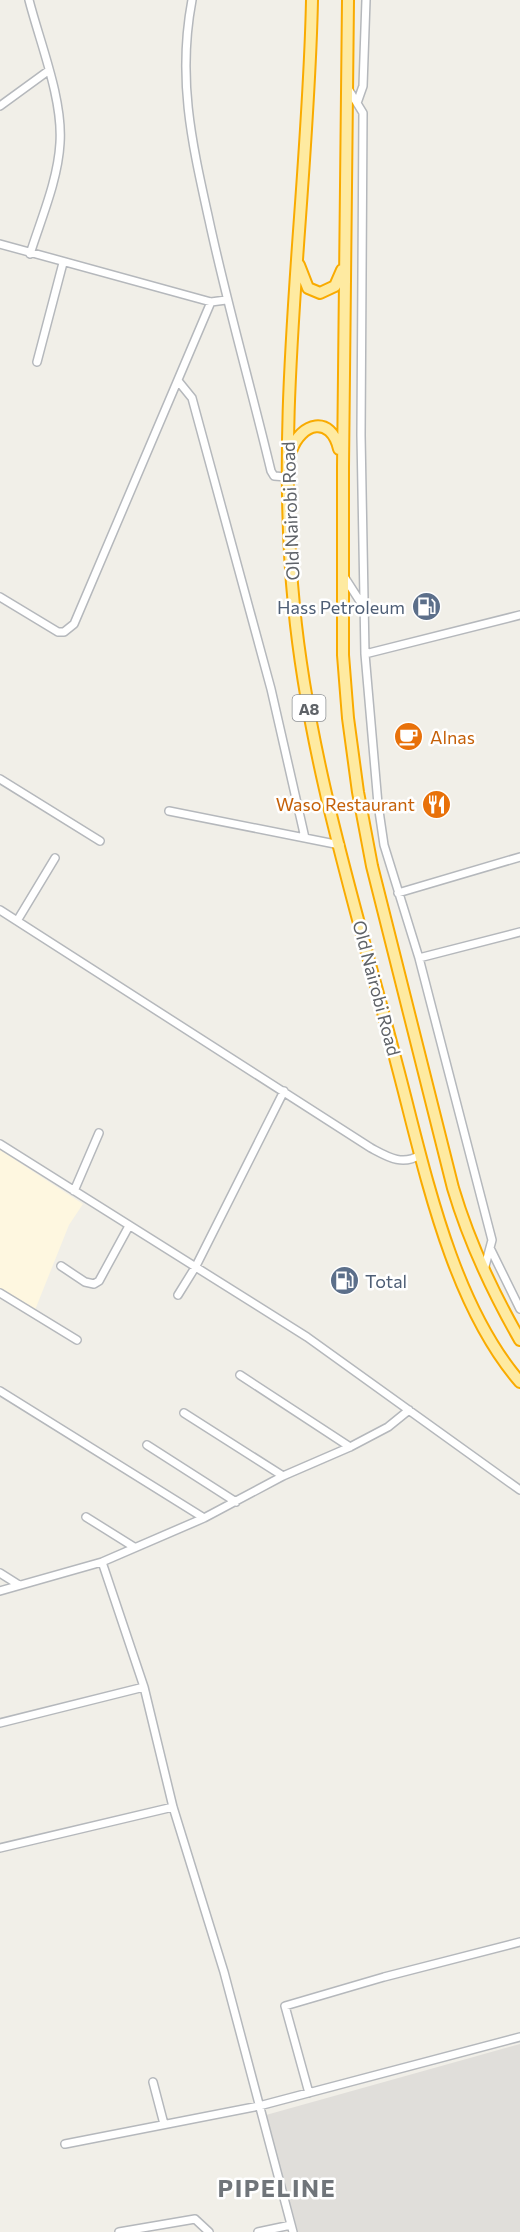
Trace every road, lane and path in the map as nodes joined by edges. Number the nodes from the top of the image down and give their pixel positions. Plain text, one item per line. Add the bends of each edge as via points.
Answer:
1 (29, 0) edge
2 (192, 0) edge
3 (312, 0) edge
4 (348, 0) edge
5 (366, 0) edge
6 (48, 71) junction
7 (345, 86) junction
8 (357, 103) junction
9 (0, 106) edge
10 (0, 244) edge
11 (30, 254) junction
12 (345, 255) junction
13 (297, 257) junction
14 (63, 263) junction
15 (226, 300) junction
16 (211, 302) junction
17 (37, 362) dead end
18 (179, 382) junction
19 (343, 467) junction
20 (287, 472) junction
21 (345, 578) junction
22 (0, 597) edge
23 (364, 608) junction
24 (520, 615) edge
25 (365, 654) junction
26 (0, 779) edge
27 (169, 811) dead end
28 (305, 838) junction
29 (100, 841) dead end
30 (340, 845) junction
31 (520, 857) edge
32 (55, 858) dead end
33 (398, 893) junction
34 (0, 910) edge
35 (17, 921) junction
36 (520, 932) edge
37 (419, 958) junction
38 (284, 1091) junction
39 (99, 1133) dead end
40 (0, 1144) edge
41 (420, 1155) junction
42 (74, 1191) junction
43 (129, 1226) junction
44 (491, 1250) junction
45 (61, 1266) dead end
46 (196, 1266) junction
47 (483, 1271) junction
48 (0, 1293) edge
49 (178, 1295) dead end
50 (520, 1309) edge
51 (77, 1340) dead end
52 (520, 1340) edge
53 (240, 1375) dead end
54 (520, 1382) edge
55 (0, 1391) edge
56 (409, 1410) junction
57 (184, 1413) dead end
58 (147, 1445) dead end
59 (350, 1447) junction
60 (283, 1476) junction
61 (520, 1490) edge
62 (236, 1502) junction
63 (86, 1517) dead end
64 (204, 1518) junction
65 (134, 1547) junction
66 (102, 1562) junction
67 (0, 1574) edge
68 (20, 1585) junction
69 (0, 1591) edge
70 (144, 1687) junction
71 (0, 1723) edge
72 (173, 1807) junction
73 (0, 1848) edge
74 (520, 1942) edge
75 (520, 2037) edge
76 (153, 2082) dead end
77 (309, 2092) junction
78 (259, 2106) junction
79 (164, 2124) junction
80 (65, 2144) dead end
81 (292, 2228) edge
82 (119, 2232) edge
83 (209, 2232) edge
84 (258, 2232) edge

1 - 6 street
2 - 15 street via 184,53 189,129
3 - 13 highway, Old Nairobi Road / A8
4 - 7 highway, Old Nairobi Road / A8
5 - 8 street via 363,86
6 - 9 street
6 - 11 street via 60,143 58,162
7 - 8 street
7 - 12 highway, Old Nairobi Road / A8
8 - 23 street via 363,113
10 - 11 street
11 - 14 street
12 - 13 highway via 340,280 320,293 308,288
12 - 19 highway, Old Nairobi Road / A8
13 - 20 highway, Old Nairobi Road / A8
14 - 16 street
14 - 17 street
15 - 16 street
15 - 20 street via 271,471 274,476
16 - 18 street
18 - 22 street via 70,629 58,632
18 - 28 street via 192,398 271,689
19 - 20 highway via 332,433 315,426 297,435
19 - 21 highway, Old Nairobi Road / A8
20 - 30 highway, Old Nairobi Road / A8 via 301,661
21 - 23 street
21 - 47 highway, Old Nairobi Road / A8 via 348,718 370,855 451,1178
23 - 25 street
24 - 25 street
25 - 33 street via 378,804 384,845
26 - 29 street
27 - 28 street
28 - 30 street
30 - 41 highway, Old Nairobi Road / A8
31 - 33 street
32 - 35 street
33 - 37 street
34 - 35 street
35 - 38 street
36 - 37 street
37 - 44 street via 492,1240
38 - 41 street via 392,1160
38 - 46 street
39 - 42 street
40 - 42 street
41 - 54 highway, Old Nairobi Road / A8 via 431,1198 473,1309
42 - 43 street
43 - 45 street via 97,1282 84,1282
43 - 46 street
44 - 47 street
44 - 50 street
46 - 49 street
46 - 56 street via 307,1336
47 - 52 highway, Old Nairobi Road / A8
48 - 51 street
53 - 59 street
55 - 64 street
56 - 59 street via 388,1427
56 - 61 street
57 - 60 street
58 - 62 street
59 - 60 street
60 - 62 street
62 - 64 street
63 - 65 street
64 - 65 street
65 - 66 street
66 - 68 street
66 - 70 street
67 - 68 street
68 - 69 street
70 - 71 street
70 - 72 street
72 - 73 street
72 - 78 street via 224,1972
74 - 77 street via 285,2006
75 - 77 street
76 - 79 street
77 - 78 street
78 - 79 street
78 - 81 street
79 - 80 street
81 - 84 street
82 - 83 street via 195,2219

